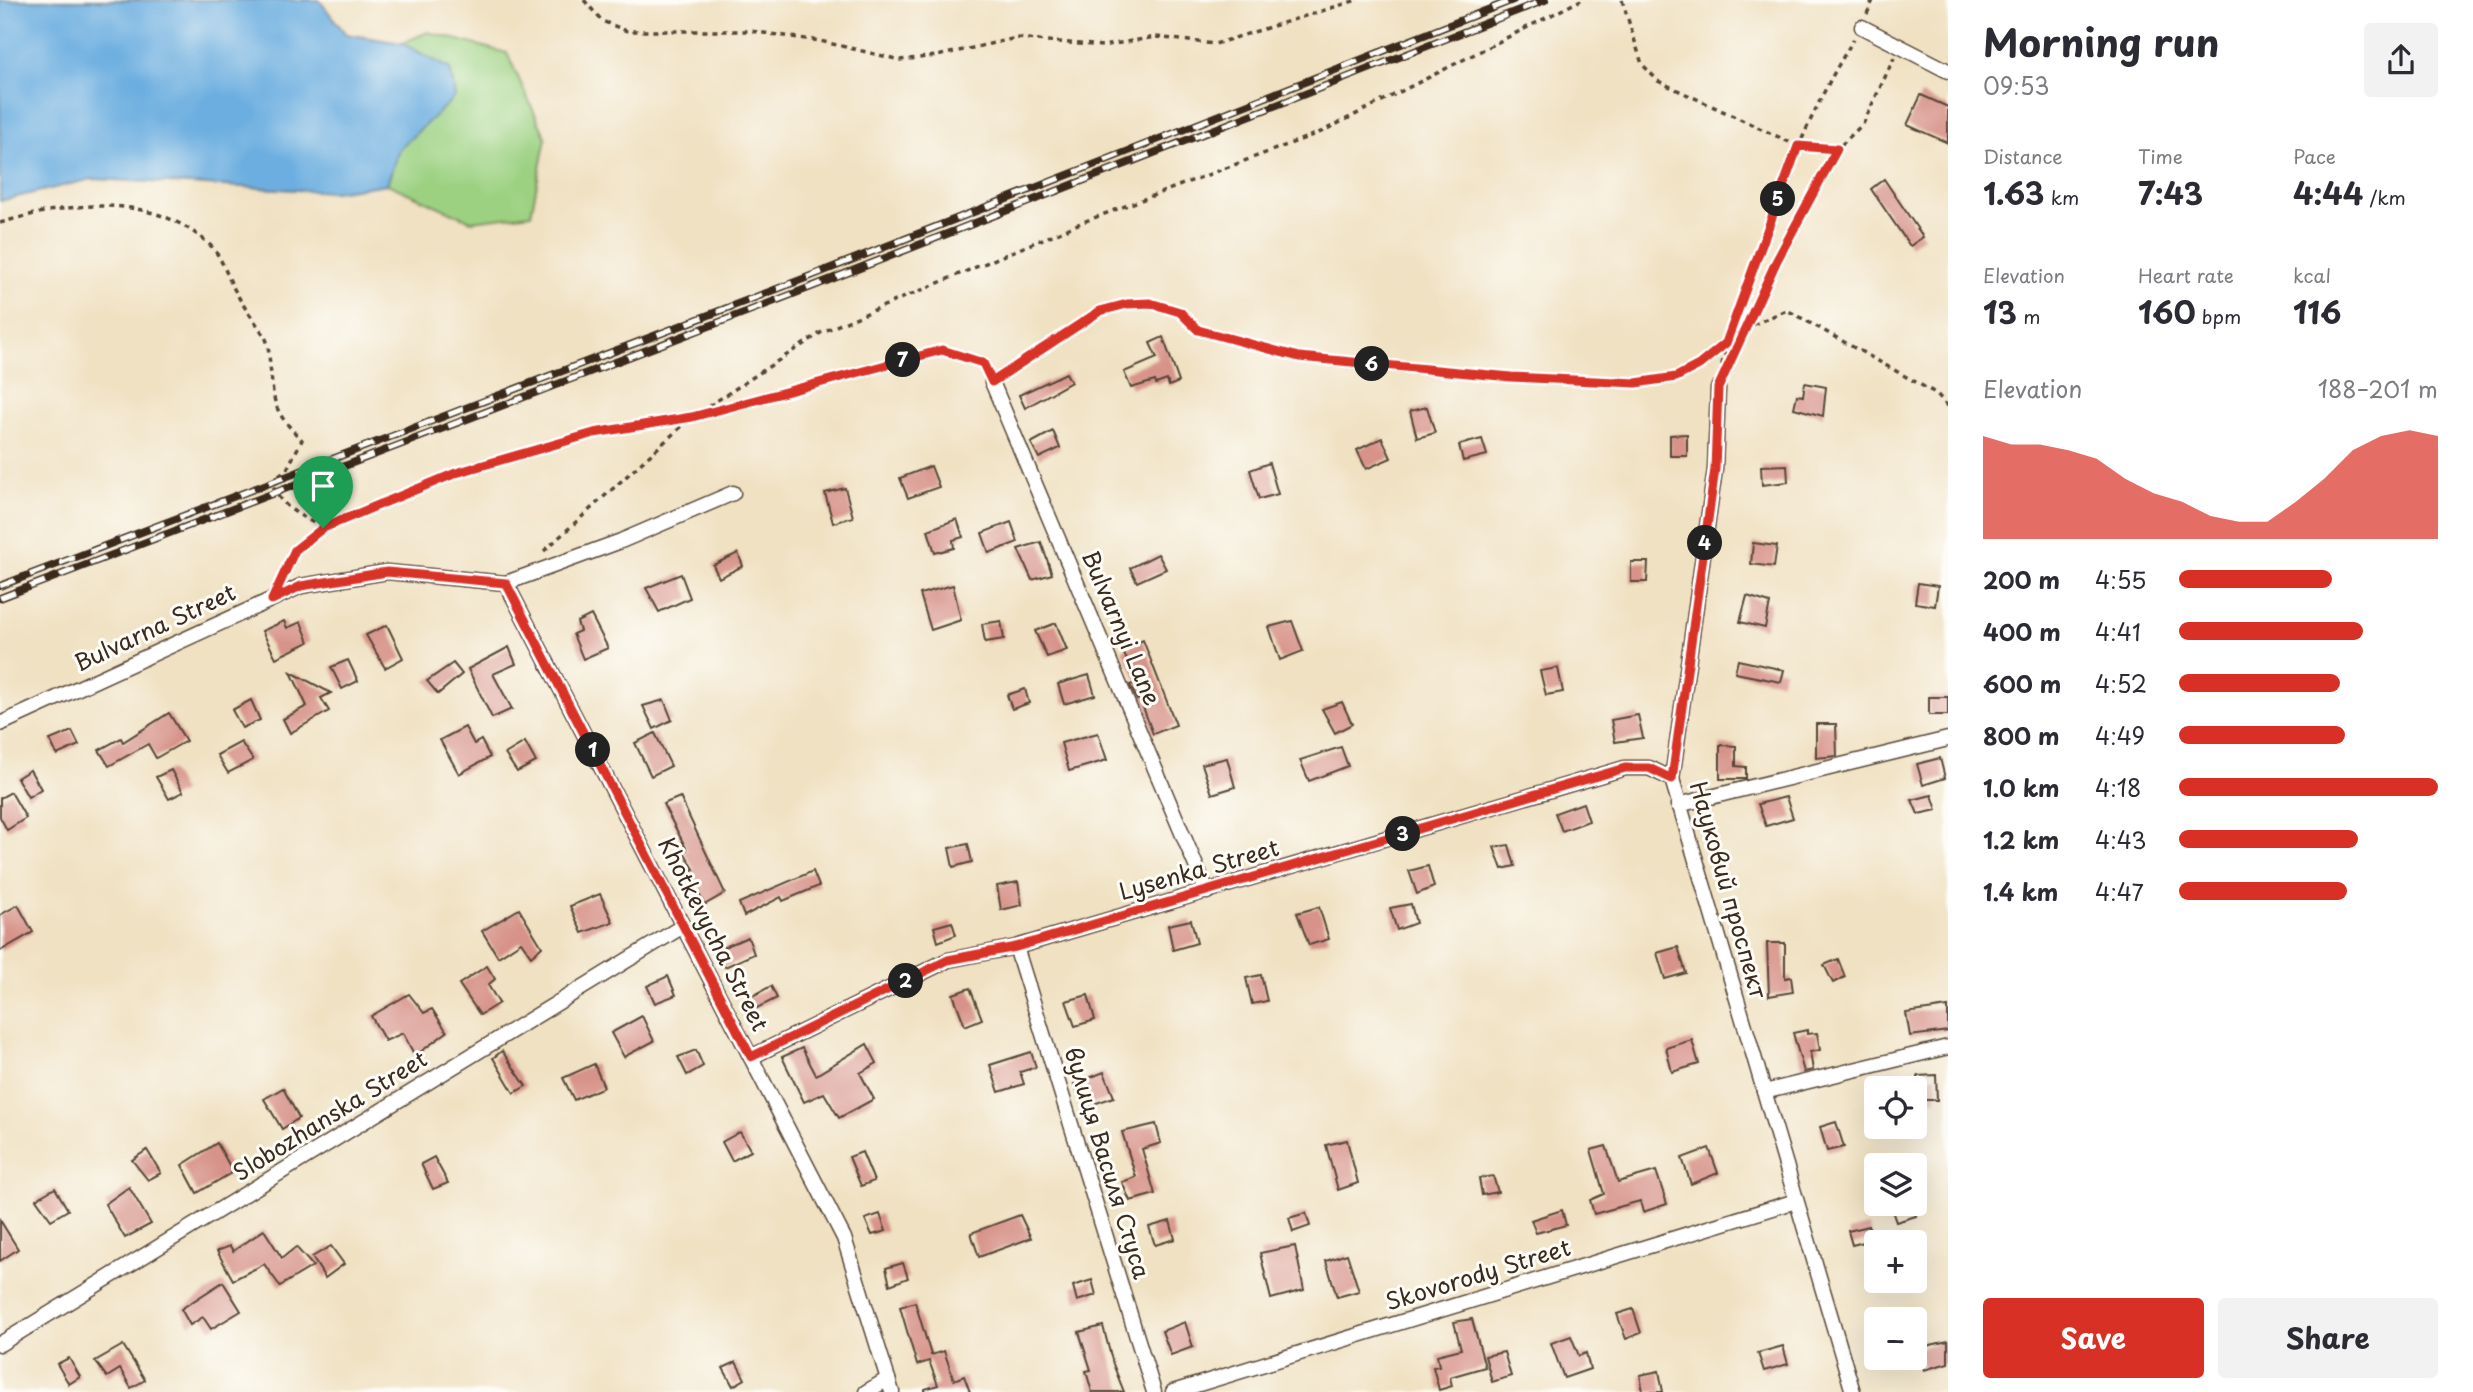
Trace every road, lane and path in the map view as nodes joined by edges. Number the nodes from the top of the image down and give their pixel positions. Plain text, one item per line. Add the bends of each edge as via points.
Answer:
1 (584, 0) edge
2 (1357, 0) edge
3 (1581, 0) edge
4 (1622, 0) edge
5 (1873, 0) edge
6 (1862, 27) junction
7 (1899, 48) junction
8 (1948, 71) edge
9 (1798, 146) junction
10 (1837, 149) junction
11 (0, 223) edge
12 (1745, 328) junction
13 (1726, 343) junction
14 (992, 382) junction
15 (1718, 388) junction
16 (1948, 407) edge
17 (692, 417) junction
18 (733, 493) dead end
19 (323, 528) junction
20 (536, 558) dead end
21 (506, 583) junction
22 (272, 600) junction
23 (0, 724) edge
24 (1948, 739) edge
25 (1672, 779) junction
26 (1678, 805) junction
27 (1207, 892) junction
28 (683, 926) junction
29 (1016, 947) junction
30 (1948, 1047) edge
31 (751, 1057) junction
32 (1764, 1092) junction
33 (1796, 1201) junction
34 (0, 1345) edge
35 (890, 1385) edge
36 (866, 1392) edge
37 (1154, 1392) edge
38 (1173, 1392) edge
39 (1853, 1392) edge

1 - 2 path via 602,21 627,30 750,31 831,43 900,60 1016,38 1102,46 1156,37 1215,44
3 - 17 path via 1321,132 1083,222 822,332
4 - 9 path via 1642,64 1658,81
5 - 6 path
6 - 7 street
6 - 9 path via 1831,76
7 - 8 street
7 - 10 path via 1863,124
9 - 10 path
9 - 13 path
10 - 12 path
11 - 19 path via 43,210 136,208 170,219 214,249 267,341 273,404 302,440 287,469 272,480 274,492 288,508
12 - 13 path
12 - 15 path
12 - 16 path via 1787,310 1937,394
13 - 14 path via 1676,377 1636,383 1511,377 1299,357 1198,330 1180,312 1150,303 1100,311
13 - 15 path
14 - 17 path via 983,363 942,350
14 - 27 street, Bulvarnyi Lane
15 - 25 street, Науковий проспект via 1715,469
17 - 19 path via 594,433 456,473
17 - 20 path
18 - 21 street, Bulvarna Street
19 - 22 path via 295,550
21 - 22 street, Bulvarna Street via 387,572 301,586
21 - 28 street, Khotkevycha Street
22 - 23 street, Bulvarna Street
24 - 26 street
25 - 26 street, Науковий проспект
25 - 27 street, Lysenka Street via 1649,768 1625,768
26 - 32 street, Науковий проспект
27 - 29 street, Lysenka Street
28 - 31 street, Khotkevycha Street
28 - 34 street, Slobozhanska Street
29 - 31 street, Lysenka Street via 948,960
29 - 37 street, вулиця Василя Стуса
30 - 32 street
31 - 35 street, Khotkevycha Street via 844,1238
32 - 33 street, Науковий проспект
33 - 38 street, Skovorody Street
33 - 39 street, Науковий проспект
35 - 36 street

